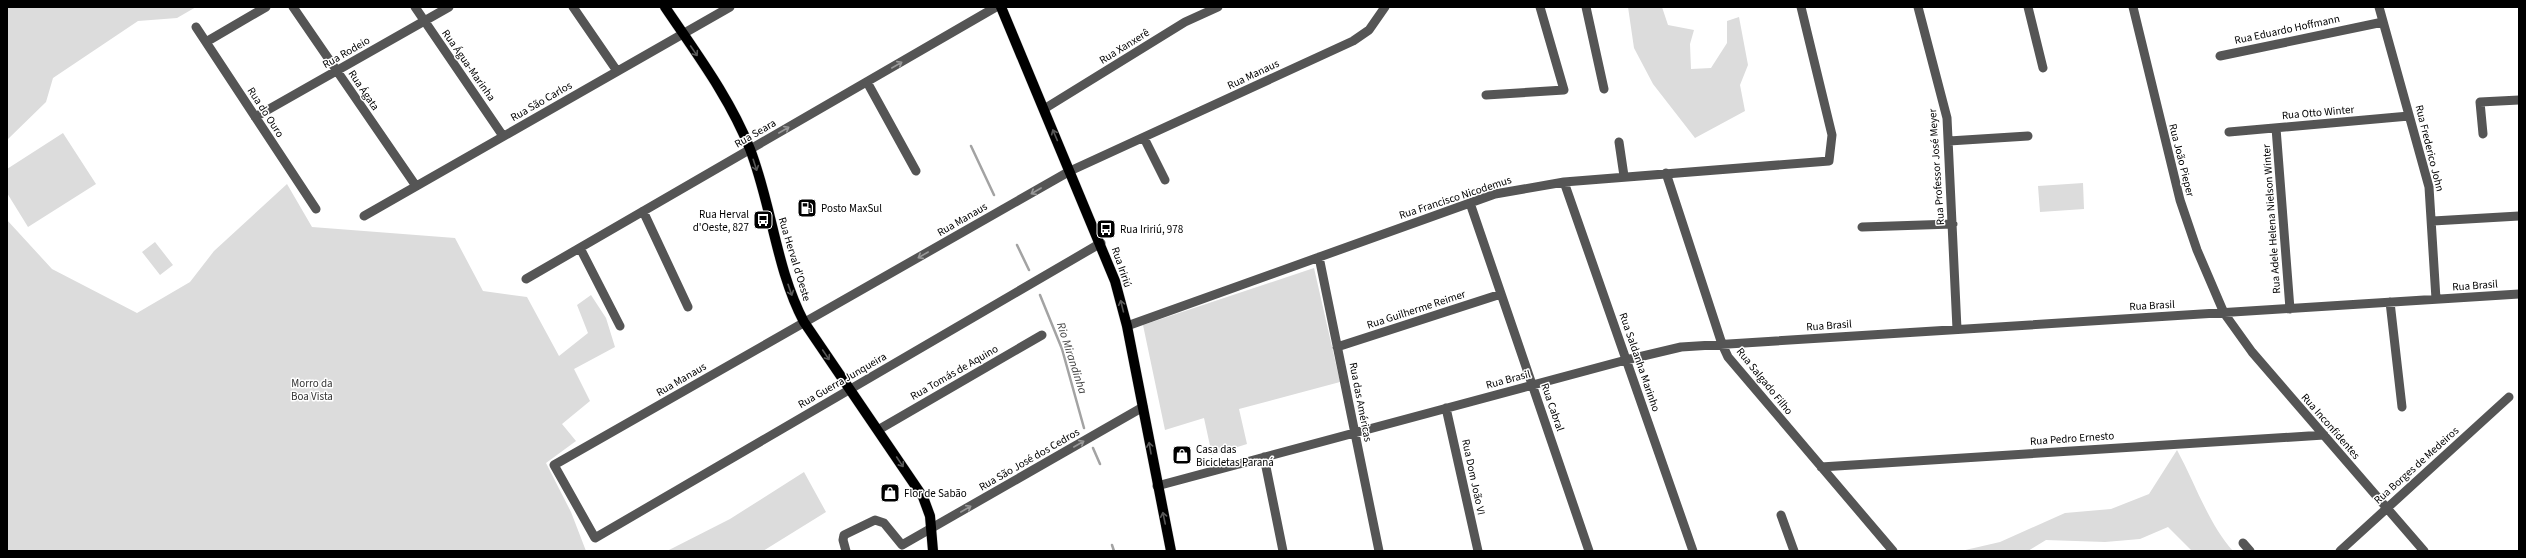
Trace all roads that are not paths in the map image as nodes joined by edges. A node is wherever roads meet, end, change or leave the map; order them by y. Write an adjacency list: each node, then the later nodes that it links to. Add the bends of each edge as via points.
1 (266, 7): 23 (street)
2 (293, 7): 26 (street, Rua Ágata)
3 (414, 7): 19 (street, Rua Água-Marinha)
4 (449, 7): 19 (street, Rua Rodeio)
5 (573, 7): 27 (street)
6 (665, 7): 22 (main road, Rua Herval d'Oeste)
7 (730, 7): 22 (street, Rua São Carlos)
8 (996, 7): 28 (street, Rua Seara, one-way to 8)
9 (1001, 7): 32 (main road, Rua Iririú)
10 (1218, 7): 32 (street, Rua Xanxerê, via 1189,19)
11 (1385, 7): 40 (street, Rua Manaus, via 1369,30 1353,41)
12 (1540, 7): 30 (street, via 1564,90)
13 (1586, 7): 29 (street)
14 (1800, 7): 46 (street, Rua Francisco Nicodemus, via 1832,135 1829,161)
15 (1918, 7): 41 (street, Rua Professor José Meyer, via 1944,103)
16 (2028, 7): 25 (street)
17 (2132, 7): 69 (street, Rua João Pieper, via 2182,207)
18 (2379, 7): 20 (street, Rua Frederico John)
19 (424, 21): 26 (street, Rua Rodeio); 38 (street, Rua Água-Marinha)
20 (2383, 22): 24 (street, Rua Eduardo Hoffmann); 33 (street, Rua Frederico John)
21 (196, 27): 23 (street, Rua do Ouro)
22 (683, 34): 27 (street, Rua São Carlos); 43 (main road, Rua Herval d'Oeste, one-way to 43, via 729,104)
23 (206, 42): 34 (street, Rua do Ouro)
24 (2220, 56)
25 (2043, 68)
26 (337, 71): 34 (street, Rua Rodeio); 50 (street, Rua Ágata)
27 (617, 71): 38 (street, Rua São Carlos)
28 (867, 82): 43 (street, Rua Seara, one-way to 28); 44 (street)
29 (1604, 89)
30 (1486, 95)
31 (2519, 100): 37 (street, via 2480,102)
32 (1044, 109): 45 (main road, Rua Iririú, one-way to 32)
33 (2410, 116): 35 (street, Rua Otto Winter); 56 (street, Rua Frederico John, via 2429,187)
34 (256, 117): 52 (street, Rua do Ouro)
35 (2276, 128): 36 (street, Rua Otto Winter); 68 (street, Rua Adele Helena Nielson Winter)
36 (2229, 132)
37 (2483, 134)
38 (503, 136): 50 (street, Rua São Carlos)
39 (2028, 136): 41 (street)
40 (1144, 138): 45 (street, Rua Manaus); 48 (street)
41 (1948, 141): 57 (street, Rua Professor José Meyer)
42 (1619, 142): 47 (street)
43 (750, 149): 53 (street, Rua Seara); 70 (main road, Rua Herval d'Oeste, one-way to 70, via 786,280)
44 (916, 171)
45 (1070, 171): 59 (main road, Rua Iririú); 70 (street, Rua Manaus, one-way to 70)
46 (1666, 173): 47 (street, Rua Francisco Nicodemus); 75 (street, Rua Salgado Filho)
47 (1624, 176): 49 (street, Rua Francisco Nicodemus)
48 (1165, 180)
49 (1564, 182): 51 (street, Rua Francisco Nicodemus, via 1520,189); 77 (street, Rua Saldanha Marinho)
50 (416, 186): 54 (street, Rua São Carlos)
51 (1470, 203): 61 (street, Rua Francisco Nicodemus); 63 (street, Rua Cabral)
52 (316, 209)
53 (643, 211): 60 (street, Rua Seara); 67 (street)
54 (364, 216)
55 (2519, 216): 56 (street)
56 (2433, 221): 65 (street, Rua Frederico John)
57 (1953, 224): 58 (street); 73 (street, Rua Professor José Meyer)
58 (1862, 227)
59 (1101, 243): 72 (main road, Rua Iririú, one-way to 59, via 1115,281); 79 (street, Rua Guerra Junqueira)
60 (580, 248): 62 (street, Rua Seara); 71 (street)
61 (1319, 257): 72 (street, Rua Francisco Nicodemus); 76 (street, Rua das Américas)
62 (526, 279)
63 (1501, 294): 76 (street, Rua Guilherme Reimer); 78 (street, Rua Cabral)
64 (2519, 294): 65 (street, Rua Brasil)
65 (2436, 299): 66 (street, Rua Brasil)
66 (2390, 302): 68 (street, Rua Brasil); 81 (street)
67 (688, 307)
68 (2290, 309): 69 (street, Rua Brasil)
69 (2224, 313): 73 (street, Rua Brasil); 86 (street, Rua Inconfidentes, via 2252,352)
70 (804, 322): 79 (main road, Rua Herval d'Oeste, one-way to 79); 93 (street, Rua Manaus, via 554,465)
71 (620, 326)
72 (1127, 326): 82 (main road, Rua Iririú)
73 (1957, 329): 75 (street, Rua Brasil)
74 (1042, 335): 84 (street, Rua Tomás de Aquino)
75 (1722, 344): 77 (street, Rua Brasil, via 1681,347); 88 (street, Rua Salgado Filho, via 1734,365)
76 (1337, 347): 85 (street, Rua das Américas)
77 (1626, 360): 78 (street, Rua Brasil); 103 (street, Rua Saldanha Marinho)
78 (1532, 385): 83 (street, Rua Brasil); 102 (street, Rua Cabral)
79 (850, 389): 84 (main road, Rua Herval d'Oeste); 93 (street, Rua Guerra Junqueira)
80 (2509, 397): 90 (street, Rua Borges de Medeiros)
81 (2402, 407)
82 (1143, 408): 89 (main road, Rua Iririú, one-way to 82); 92 (street, Rua São José dos Cedros, one-way to 82)
83 (1446, 408): 85 (street, Rua Brasil); 101 (street, Rua Dom João VI)
84 (878, 430): 92 (main road, Rua Herval d'Oeste, one-way to 92, via 922,497)
85 (1355, 433): 87 (street, Rua Brasil); 100 (street, Rua das Américas)
86 (2324, 436): 88 (street, Rua Pedro Ernesto); 90 (street, Rua Inconfidentes)
87 (1264, 457): 89 (street, Rua Brasil); 99 (street)
88 (1821, 467): 105 (street, Rua Salgado Filho)
89 (1157, 486): 98 (main road, Rua Iririú, one-way to 89)
90 (2387, 508): 107 (street, Rua Borges de Medeiros); 108 (street, Rua Inconfidentes)
91 (1781, 515): 104 (street)
92 (932, 528): 95 (street, Rua São José dos Cedros); 97 (main road, Rua Herval d'Oeste)
93 (595, 538)
94 (2243, 543): 106 (street)
95 (904, 548): 96 (street, Rua São José dos Cedros, via 884,523 875,520 844,535)
96 (846, 551)
97 (933, 551)
98 (1171, 551)
99 (1283, 551)
100 (1379, 551)
101 (1478, 551)
102 (1589, 551)
103 (1693, 551)
104 (1794, 551)
105 (1894, 551)
106 (2250, 551)
107 (2340, 551)
108 (2424, 551)

